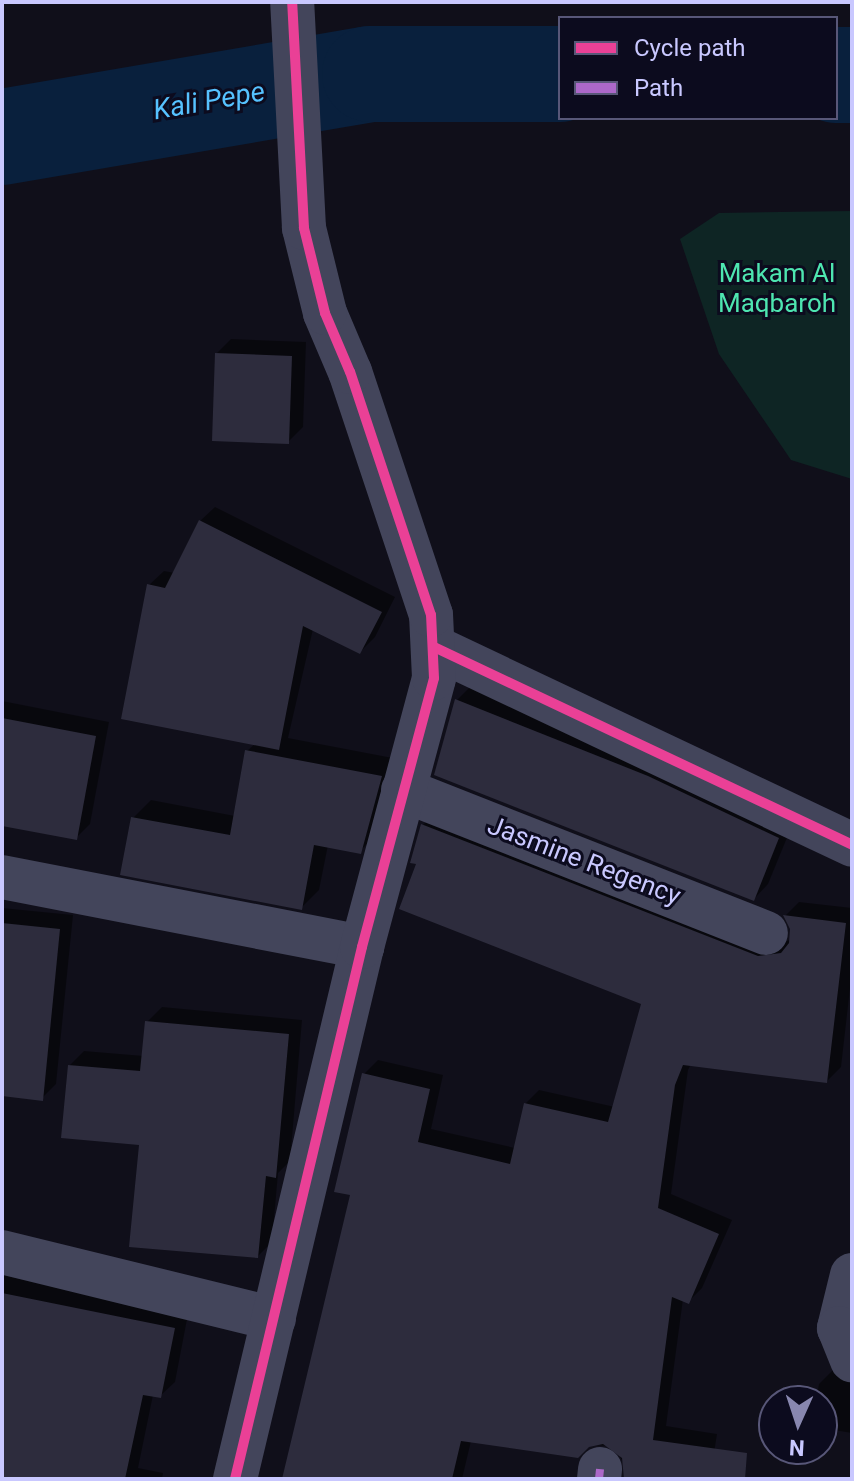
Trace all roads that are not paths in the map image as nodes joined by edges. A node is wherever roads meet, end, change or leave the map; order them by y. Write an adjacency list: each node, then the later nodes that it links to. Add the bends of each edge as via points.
1 (291, 16): 2 (street, via 304,228 325,313 350,372 431,615)
2 (434, 647): 3 (street, via 427,716); 4 (street)
3 (403, 790): 6 (street, Jasmine Regency); 7 (street)
4 (852, 845)
5 (2, 877): 7 (street)
6 (766, 933)
7 (362, 947): 10 (street)
8 (2, 1252): 10 (street)
9 (852, 1275): 11 (street, via 839,1328)
10 (274, 1319): 12 (street)
11 (852, 1361)
12 (235, 1479)

